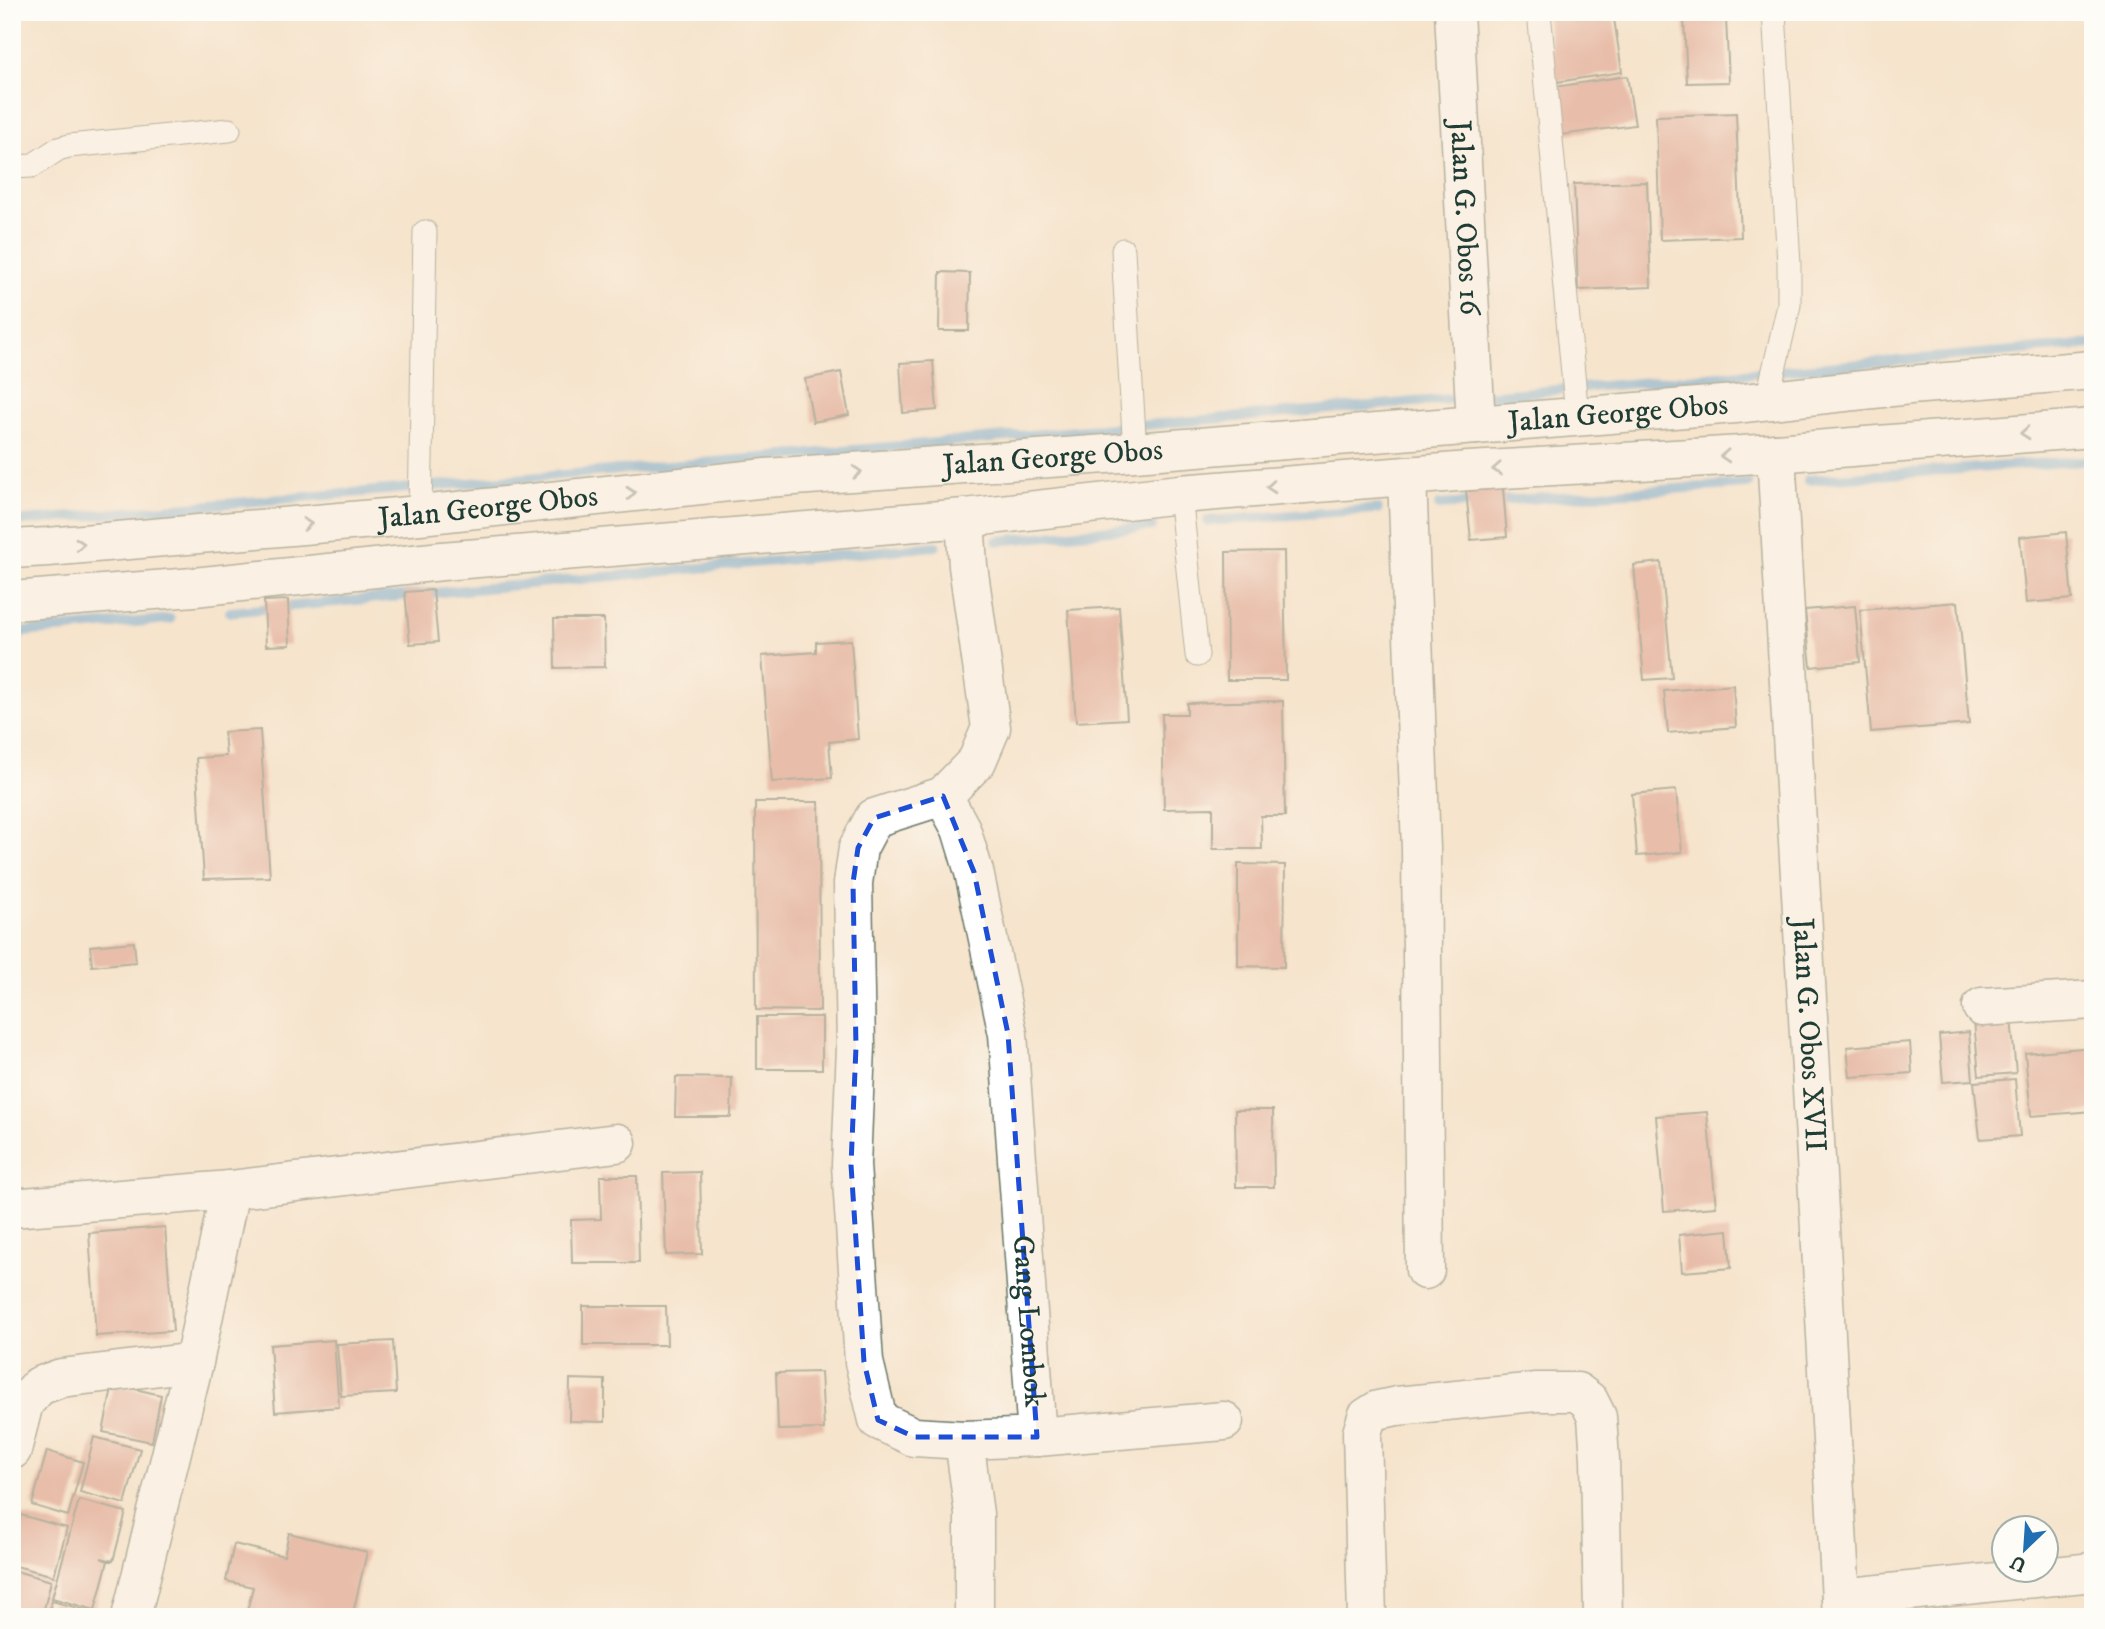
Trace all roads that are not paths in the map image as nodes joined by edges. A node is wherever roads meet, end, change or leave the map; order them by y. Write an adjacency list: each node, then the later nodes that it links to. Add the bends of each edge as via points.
1 (1454, 12): 11 (street, Jalan G. Obos 16)
2 (1539, 12): 10 (lane)
3 (1774, 12): 9 (lane, via 1788,305)
4 (229, 130): 5 (lane, via 69,146 32,166)
5 (12, 167)
6 (425, 232): 17 (lane)
7 (1123, 250): 13 (lane)
8 (2093, 370): 9 (street, Jalan George Obos)
9 (1767, 400): 10 (street, Jalan George Obos)
10 (1577, 416): 11 (street, Jalan George Obos)
11 (1476, 425): 13 (street, Jalan George Obos)
12 (2093, 428): 14 (street, Jalan George Obos, one-way to 14)
13 (1135, 452): 17 (street, Jalan George Obos, one-way to 13, via 766,478)
14 (1776, 453): 15 (street, Jalan George Obos, one-way to 15); 35 (street, Jalan G. Obos XVII)
15 (1407, 476): 16 (street, Jalan George Obos, one-way to 16); 28 (street, via 1421,849)
16 (1180, 494): 18 (street, Jalan George Obos); 21 (lane)
17 (420, 515): 19 (street, Jalan George Obos, one-way to 17)
18 (965, 518): 20 (street, Jalan George Obos); 22 (street, via 991,728 977,761)
19 (12, 548)
20 (12, 601)
21 (1196, 655)
22 (943, 796): 31 (street, Gang Lombok, via 961,830 974,872 1008,1034); 32 (street, Gang Lombok, via 874,818 858,848 853,883 856,1047 851,1165 864,1362 878,1420 914,1437)
23 (2093, 1000): 24 (street)
24 (1982, 1007)
25 (617, 1143): 26 (street)
26 (230, 1190): 27 (street); 29 (street)
27 (12, 1208)
28 (1425, 1269)
29 (194, 1362): 33 (street, via 61,1378 39,1386 24,1403); 36 (street)
30 (1224, 1421): 31 (street)
31 (1037, 1437): 32 (street, Gang Lombok)
32 (964, 1440): 37 (street, via 974,1514)
33 (12, 1450)
34 (2093, 1572): 35 (street)
35 (1841, 1607)
36 (131, 1617)
37 (974, 1617)
38 (1367, 1617): 39 (street, via 1363,1433 1367,1417 1397,1406 1577,1392 1589,1401 1597,1417)
39 (1603, 1617)

